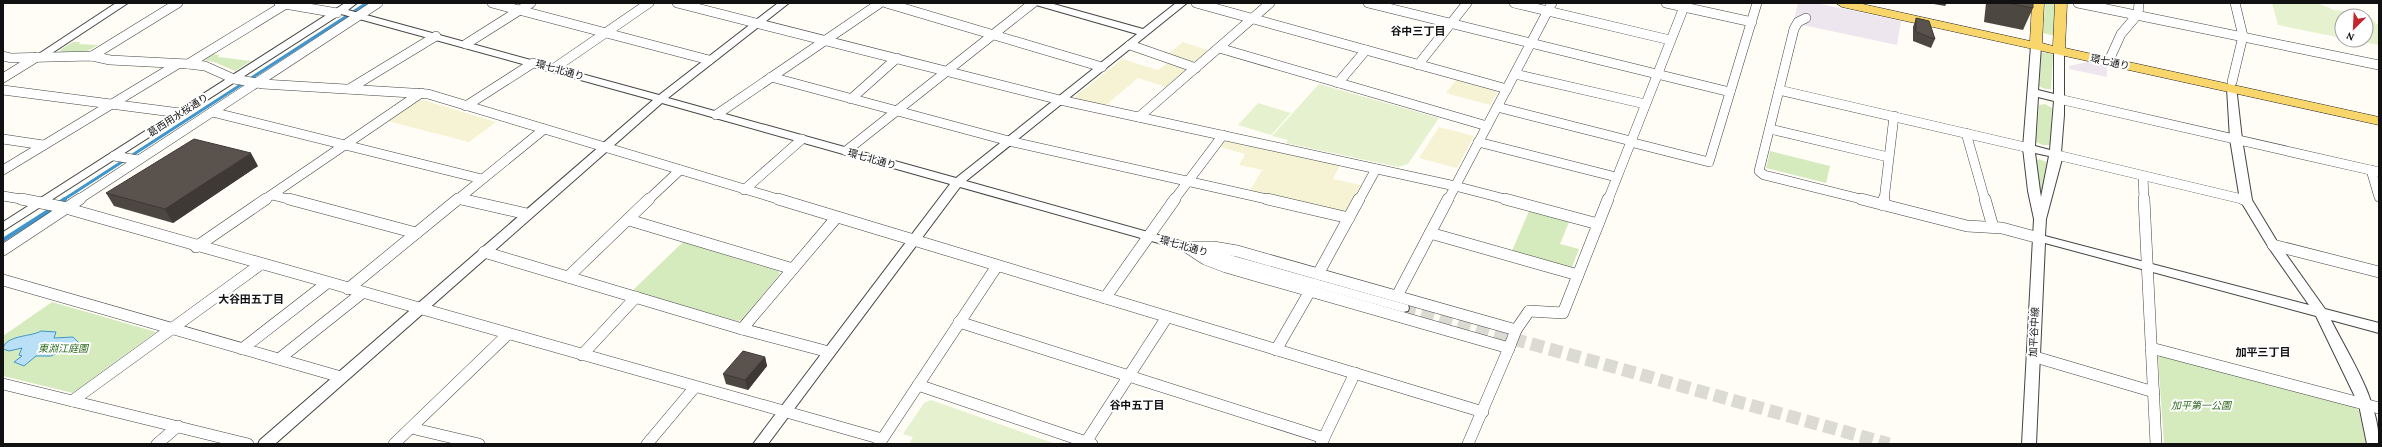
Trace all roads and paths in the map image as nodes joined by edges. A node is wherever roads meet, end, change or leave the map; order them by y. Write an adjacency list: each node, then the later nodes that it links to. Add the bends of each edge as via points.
1 (123, 3): 59 (street)
2 (178, 3): 57 (street)
3 (275, 3): 30 (street)
4 (352, 3): 34 (street, 葛西用水桜通り)
5 (378, 3): 35 (street)
6 (492, 3): 33 (street)
7 (531, 3): 33 (street)
8 (649, 3): 42 (street)
9 (677, 3): 40 (street)
10 (784, 3): 40 (street)
11 (880, 3): 47 (street)
12 (886, 3): 44 (street)
13 (1033, 3): 44 (street)
14 (1039, 3): 43 (street)
15 (1182, 3): 43 (street)
16 (1196, 3): 38 (street)
17 (1270, 3): 38 (street)
18 (1368, 3): 41 (street)
19 (1466, 3): 41 (street)
20 (1514, 3): 31 (street)
21 (1666, 3): 32 (street)
22 (1757, 3): 39 (street)
23 (1842, 3): 50 (main road, 環七通り)
24 (1868, 3): 50 (main road, 環七通り)
25 (2038, 3): 50 (main road)
26 (2061, 3): 54 (main road)
27 (2078, 3): 36 (street)
28 (2139, 3): 36 (street)
29 (2236, 3): 46 (street)
30 (286, 4): 34 (street); 63 (street)
31 (1550, 7): 48 (street); 49 (street)
32 (1684, 7): 39 (street); 48 (street)
33 (519, 10): 42 (street); 51 (street)
34 (341, 12): 35 (street, 環七北通り); 74 (street, 葛西用水桜通り)
35 (358, 14): 45 (street, 環七北通り); 74 (street)
36 (2137, 15): 46 (street); 58 (street, via 2122,34)
37 (1806, 18): 80 (street, via 1798,22 1794,29)
38 (1252, 19): 53 (street); 55 (street)
39 (1752, 22): 81 (street)
40 (757, 23): 47 (street); 61 (street)
41 (1451, 23): 49 (street); 64 (street)
42 (605, 33): 61 (street); 67 (street)
43 (1145, 33): 52 (street)
44 (993, 35): 66 (street); 69 (street)
45 (436, 36): 51 (street, 環七北通り); 77 (street)
46 (2244, 36): 65 (street); 76 (street)
47 (825, 40): 60 (street); 72 (street)
48 (1670, 40): 71 (street)
49 (1531, 43): 70 (street); 71 (street)
50 (2036, 43): 54 (main road, 環七通り); 82 (street, 加平谷中線)
51 (466, 44): 62 (street, 環七北通り)
52 (1130, 45): 66 (street); 68 (street)
53 (1219, 48): 68 (street); 75 (street)
54 (2060, 48): 58 (main road, 環七通り); 76 (main road, 環七通り); 86 (street, 加平谷中線)
55 (1366, 50): 64 (street); 75 (street)
56 (3, 56): 59 (street)
57 (92, 56): 59 (street); 63 (street, via 110,60)
58 (2111, 56): 76 (main road, 環七通り)
59 (39, 57): 73 (street)
60 (897, 58): 69 (street); 85 (street)
61 (709, 60): 84 (street)
62 (533, 63): 67 (street, 環七北通り); 90 (street)
63 (183, 64): 74 (street, via 209,67); 88 (street)
64 (1418, 65): 78 (street)
65 (2379, 65)
66 (1102, 67): 87 (street)
67 (553, 68): 84 (street, 環七北通り)
68 (1196, 68): 98 (street)
69 (947, 71): 87 (street); 92 (street)
70 (1515, 74): 78 (street); 89 (street)
71 (1658, 74): 81 (street); 89 (street)
72 (771, 77): 85 (street); 96 (street)
73 (3, 78)
74 (246, 81): 77 (street); 93 (street); 94 (street, 葛西用水桜通り)
75 (1338, 83): 100 (street)
76 (2232, 85): 95 (main road, 環七通り); 99 (main road, 環七通り); 107 (street)
77 (348, 89): 83 (street)
78 (1506, 89): 91 (street)
79 (3, 90): 88 (street)
80 (1779, 90): 97 (street); 101 (street)
81 (1730, 92): 110 (street, via 1709,162)
82 (2032, 92): 86 (street); 114 (street, 加平谷中線)
83 (422, 93): 90 (street); 112 (street)
84 (660, 99): 96 (street, 環七北通り); 113 (street)
85 (851, 99): 92 (street)
86 (2059, 99): 107 (street); 116 (street, 加平谷中線)
87 (1060, 100): 98 (street); 108 (street)
88 (112, 104): 94 (street); 111 (street)
89 (1645, 104): 110 (street)
90 (466, 106): 102 (street)
91 (1497, 107): 100 (street); 110 (street)
92 (897, 111): 108 (street); 115 (street)
93 (212, 112): 112 (street); 119 (street)
94 (180, 113): 117 (street, 葛西用水桜通り)
95 (2379, 114)
96 (716, 115): 106 (street, 環七北通り)
97 (1894, 116): 103 (street); 118 (street)
98 (1139, 117): 104 (street)
99 (2379, 121)
100 (1487, 126): 109 (street)
101 (1770, 129): 118 (street); 137 (street, via 1759,171 1764,175)
102 (543, 130): 113 (street); 126 (street)
103 (1966, 133): 114 (street); 146 (street)
104 (1223, 135): 120 (street); 127 (street)
105 (3, 139): 111 (street)
106 (802, 139): 115 (street, 環七北通り); 130 (street)
107 (2236, 139): 123 (street); 135 (street)
108 (1008, 141): 127 (street); 128 (street)
109 (1478, 142): 125 (street); 129 (street)
110 (1630, 142): 125 (street)
111 (43, 145): 121 (street)
112 (345, 145): 126 (street); 132 (street)
113 (604, 148): 122 (street); 139 (street)
114 (2029, 148): 116 (street); 142 (street, 加平谷中線)
115 (846, 152): 128 (street, 環七北通り)
116 (2057, 155): 124 (street); 142 (street, 加平谷中線)
117 (117, 156): 119 (street); 136 (street, 葛西用水桜通り)
118 (1888, 157): 137 (street)
119 (136, 160): 138 (street)
120 (1376, 169): 129 (street); 141 (street)
121 (3, 170)
122 (680, 170): 130 (street); 143 (street)
123 (2375, 171): 133 (street)
124 (2143, 176): 135 (street); 159 (street)
125 (1616, 177): 144 (street)
126 (482, 180): 134 (street)
127 (1189, 182): 141 (street); 149 (street)
128 (957, 183): 149 (street, 環七北通り); 151 (street)
129 (1455, 186): 144 (street); 147 (street)
130 (744, 190): 140 (street)
131 (3, 196): 136 (street)
132 (272, 196): 148 (street); 154 (street)
133 (2379, 197)
134 (459, 199): 139 (street); 148 (street)
135 (2246, 200): 152 (street)
136 (45, 203): 138 (street); 145 (street, 葛西用水桜通り)
137 (1883, 205): 146 (street, via 1967,226)
138 (64, 208): 154 (street); 155 (street)
139 (527, 214): 156 (street)
140 (836, 218): 151 (street); 160 (street)
141 (1349, 218): 162 (street)
142 (2040, 219): 150 (street, 加平谷中線)
143 (629, 220): 160 (street); 164 (street)
144 (1598, 224): 163 (street)
145 (3, 227)
146 (1993, 227): 150 (street)
147 (1430, 233): 163 (street); 170 (street)
148 (416, 234): 167 (street)
149 (1148, 235): 153 (street, 環七北通り); 172 (street)
150 (2039, 238): 159 (street); 189 (street, 加平谷中線)
151 (913, 240): 158 (street); 187 (street)
152 (2273, 245): 161 (street); 175 (street)
153 (1187, 246): 162 (street, via 1236,251); 168 (street, via 1204,259); 173 (street, 環七北通り)
154 (196, 247): 157 (street)
155 (3, 250)
156 (484, 252): 164 (street); 174 (street)
157 (261, 264): 166 (street); 179 (street)
158 (997, 266): 172 (street); 177 (street)
159 (2147, 267): 175 (street); 184 (street)
160 (793, 269): 180 (street)
161 (2379, 272)
162 (1318, 274): 170 (street)
163 (1578, 275): 181 (street, via 1562,312 1529,311)
164 (568, 277): 171 (street)
165 (3, 280): 179 (street)
166 (327, 283): 167 (street); 185 (street)
167 (348, 289): 169 (street)
168 (1310, 291): 183 (street); 186 (street)
169 (362, 293): 174 (street); 190 (street)
170 (1397, 296): 181 (street)
171 (636, 297): 180 (street); 188 (street)
172 (1105, 298): 176 (street)
173 (1403, 308)
174 (420, 309): 182 (street); 193 (street)
175 (2321, 313): 178 (street); 199 (street)
176 (1167, 317): 186 (street); 192 (street)
177 (960, 322): 192 (street); 194 (street)
178 (2379, 328)
179 (172, 329): 185 (street); 198 (street)
180 (742, 329): 187 (street)
181 (1516, 330): 183 (street)
182 (508, 334): 188 (street); 204 (street)
183 (1509, 348): 202 (street)
184 (2151, 348): 197 (street); 199 (street)
185 (242, 349): 190 (street)
186 (1276, 350): 191 (street)
187 (829, 352): 201 (street)
188 (582, 355): 196 (street)
189 (2032, 356): 197 (street); 216 (street, 加平谷中線)
190 (279, 359): 193 (street)
191 (1355, 373): 202 (street); 205 (street)
192 (1129, 376): 205 (street); 207 (street)
193 (341, 377): 210 (street)
194 (918, 384): 206 (street); 207 (street)
195 (4, 385): 198 (street)
196 (695, 387): 201 (street); 213 (street)
197 (2154, 392): 217 (street)
198 (72, 401): 203 (street)
199 (2366, 405): 200 (street); 218 (street)
200 (2379, 408)
201 (784, 412): 206 (street); 214 (street)
202 (1483, 412): 215 (street)
203 (178, 426): 208 (street); 209 (street)
204 (411, 428): 211 (street); 212 (street)
205 (1323, 441)
206 (881, 442)
207 (1089, 443)
208 (157, 444)
209 (248, 444)
210 (265, 444)
211 (394, 444)
212 (479, 444)
213 (647, 444)
214 (760, 444)
215 (1468, 444)
216 (2029, 444)
217 (2156, 444)
218 (2374, 444)

